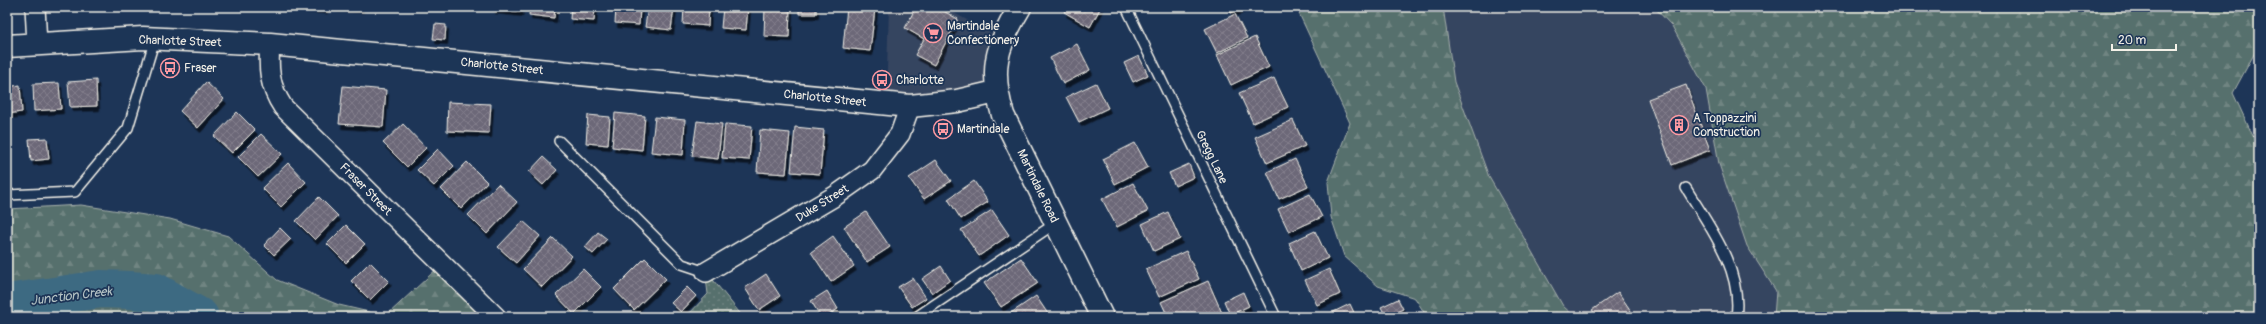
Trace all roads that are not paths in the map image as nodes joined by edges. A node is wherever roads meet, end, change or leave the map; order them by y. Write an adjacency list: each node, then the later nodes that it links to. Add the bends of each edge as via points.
1 (35, 7): 5 (street)
2 (1020, 7): 8 (street, Martindale Road, via 1000,46 995,68)
3 (1126, 7): 18 (lane, Gregg Lane)
4 (155, 39): 5 (street, Charlotte Street); 6 (street, Charlotte Street); 12 (lane, via 128,128 75,192)
5 (37, 44): 7 (street, Charlotte Street)
6 (270, 44): 9 (street, Charlotte Street); 15 (street, Fraser Street, via 270,81 283,107)
7 (7, 46)
8 (996, 92): 9 (street, Charlotte Street, via 957,102); 13 (street, Martindale Road, via 1003,115)
9 (910, 106): 14 (street, Duke Street, via 900,134 872,170 835,196)
10 (559, 141): 14 (lane, via 682,264)
11 (1686, 188): 19 (lane, via 1717,240 1730,268 1736,290)
12 (7, 195)
13 (1056, 223): 16 (lane); 17 (street, Martindale Road)
14 (706, 272)
15 (496, 317)
16 (916, 317)
17 (1102, 317)
18 (1276, 317)
19 (1736, 317)

